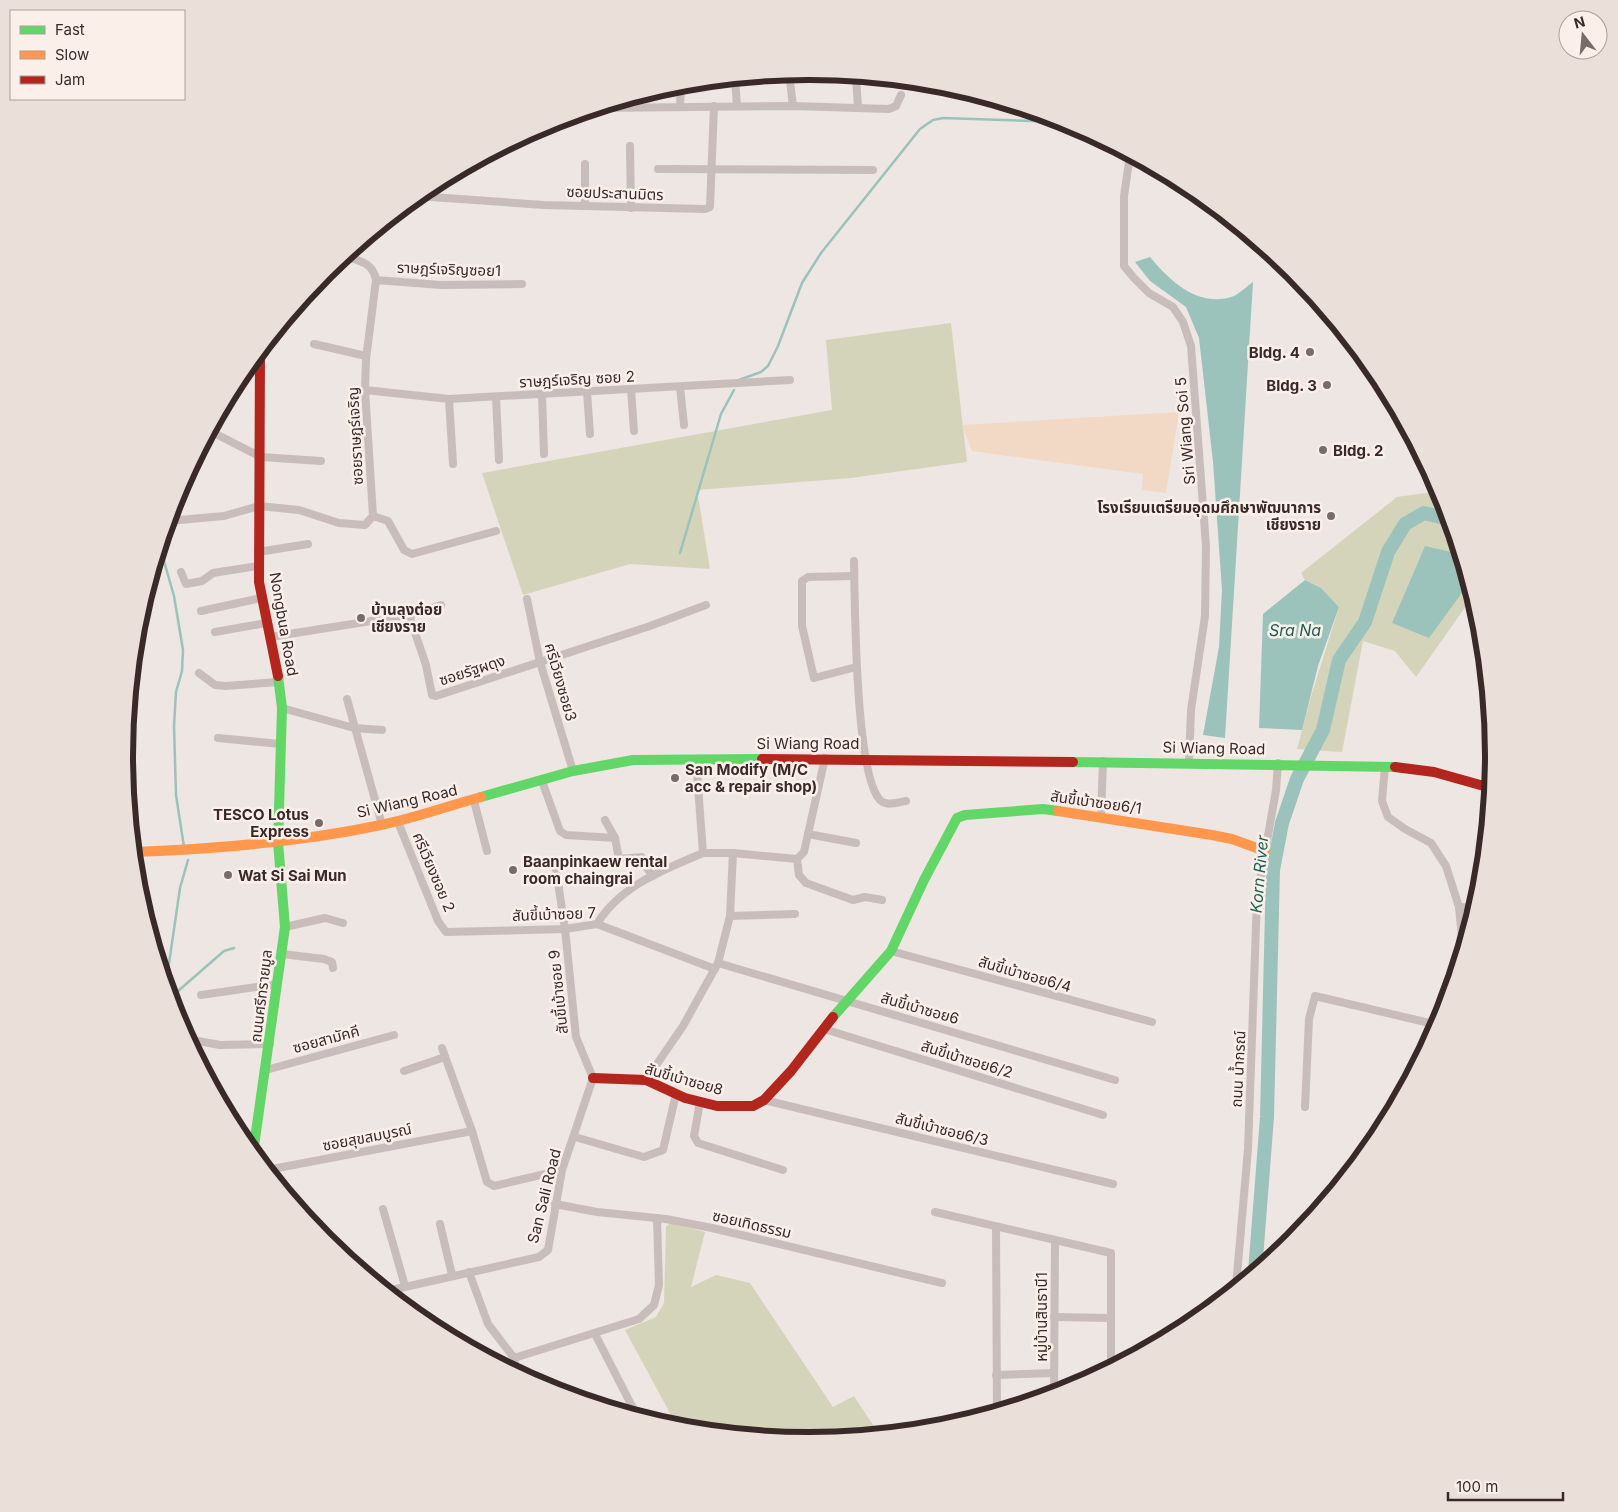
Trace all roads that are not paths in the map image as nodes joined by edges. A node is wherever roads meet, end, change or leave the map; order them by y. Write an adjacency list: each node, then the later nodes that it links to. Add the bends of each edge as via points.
1 (790, 80): 8 (street)
2 (856, 81): 11 (street)
3 (735, 84): 7 (street)
4 (681, 92): 9 (street)
5 (901, 95): 11 (street, via 896,106 889,109)
6 (714, 106): 7 (street); 9 (street); 16 (street, ซอยประสานมิตร)
7 (737, 106): 8 (street)
8 (793, 106): 11 (street)
9 (680, 107): 10 (street)
10 (619, 108)
11 (858, 108)
12 (630, 146): 20 (street)
13 (1129, 161): 77 (street, Sri Wiang Soi 5, via 1124,196 1124,266 1149,293 1173,307 1184,322 1192,346 1206,546 1205,616 1191,710)
14 (585, 164): 19 (street)
15 (658, 168): 16 (street)
16 (712, 169): 17 (street); 20 (street, ซอยประสานมิตร, via 710,207)
17 (872, 170)
18 (429, 197): 19 (street, ซอยประสานมิตร)
19 (585, 206): 20 (street, ซอยประสานมิตร)
20 (630, 208)
21 (352, 258): 22 (street, via 369,264)
22 (376, 280): 23 (street, ราษฎร์เจริญซอย1, via 441,285); 25 (street, ซอยราษฎร์เจริญ)
23 (522, 284)
24 (314, 344): 25 (street)
25 (366, 356): 29 (street, ซอยราษฎร์เจริญ)
26 (260, 362): 40 (street, Nongbua Road)
27 (790, 380): 28 (street, ราษฎร์เจริญ ซอย 2)
28 (680, 387): 30 (street, ราษฎร์เจริญ ซอย 2); 35 (street)
29 (365, 390): 34 (street, ราษฎร์เจริญ ซอย 2); 45 (street, ซอยราษฎร์เจริญ)
30 (631, 390): 31 (street, ราษฎร์เจริญ ซอย 2); 36 (street)
31 (587, 392): 32 (street, ราษฎร์เจริญ ซอย 2); 38 (street)
32 (542, 394): 33 (street, ราษฎร์เจริญ ซอย 2); 39 (street)
33 (496, 397): 34 (street, ราษฎร์เจริญ ซอย 2); 41 (street)
34 (449, 399): 43 (street)
35 (684, 425)
36 (634, 431)
37 (215, 434): 40 (street)
38 (590, 434)
39 (544, 454)
40 (260, 457): 42 (street); 44 (street, Nongbua Road)
41 (499, 460)
42 (321, 461)
43 (453, 464)
44 (259, 506): 45 (street, via 299,510 339,523 366,525); 46 (street, via 224,516); 49 (street, Nongbua Road)
45 (373, 516): 47 (street, via 388,521 404,550 412,554)
46 (176, 520)
47 (496, 531)
48 (308, 544): 49 (street)
49 (258, 552): 51 (street, Nongbua Road)
50 (854, 561): 53 (street)
51 (258, 566): 52 (street, via 213,573 202,581 186,584); 54 (street, Nongbua Road)
52 (182, 572)
53 (854, 576): 64 (street); 64 (street, via 808,577 802,581 802,626 814,678)
54 (261, 598): 58 (street); 60 (street, Nongbua Road)
55 (527, 600): 63 (street, ศรีเวียงซอย3)
56 (706, 605): 63 (street, ซอยรัฐผดุง)
57 (441, 606): 59 (street)
58 (201, 611)
59 (409, 615): 62 (street); 63 (street, ซอยรัฐผดุง, via 426,665 432,695)
60 (266, 623): 61 (street); 62 (street, Nongbua Road)
61 (214, 632)
62 (270, 637): 66 (street, Nongbua Road)
63 (540, 662): 80 (street, ศรีเวียงซอย3)
64 (856, 666): 74 (street)
65 (199, 673): 66 (street, via 215,684 225,686)
66 (280, 682): 68 (street, Nongbua Road)
67 (347, 699): 69 (street)
68 (282, 708): 69 (street); 72 (street, Nongbua Road)
69 (354, 728): 70 (street); 88 (street)
70 (382, 730)
71 (218, 738): 72 (street)
72 (281, 744): 91 (street, Nongbua Road)
73 (825, 758): 74 (street, Si Wiang Road); 75 (street, Si Wiang Road); 89 (street)
74 (866, 758): 76 (street, Si Wiang Road); 84 (street, via 880,801 888,804)
75 (696, 759): 80 (street, Si Wiang Road, via 633,760); 95 (street)
76 (1103, 761): 77 (street, Si Wiang Road); 85 (street)
77 (1189, 762): 78 (street, Si Wiang Road)
78 (1278, 764): 79 (street, Si Wiang Road); 96 (street, ถนน น้ำกรณ์)
79 (1385, 766): 82 (street, Si Wiang Road, via 1434,772); 102 (street, via 1382,801 1388,817 1431,843 1446,866)
80 (573, 771): 81 (street, Si Wiang Road)
81 (542, 780): 83 (street, Si Wiang Road); 90 (street, via 560,831)
82 (1484, 786)
83 (474, 801): 87 (street, Si Wiang Road); 93 (street)
84 (906, 801)
85 (1101, 817): 96 (street, สันขี้เบ้าซอย6/1, via 1232,839); 112 (street, สันขี้เบ้าซอย6/1, via 1043,809 957,818)
86 (605, 820): 90 (street)
87 (398, 822): 88 (street, Si Wiang Road); 110 (street, ศรีเวียงซอย 2, via 438,921)
88 (382, 825): 91 (street, Si Wiang Road)
89 (808, 834): 92 (street); 98 (street, via 804,852)
90 (615, 838): 100 (street, via 618,859 642,856)
91 (278, 842): 94 (street, Si Wiang Road); 108 (street, ถนนศรีทรายมูล)
92 (856, 843)
93 (487, 851)
94 (140, 852)
95 (702, 852): 97 (street); 100 (street)
96 (1265, 852): 153 (street, ถนน น้ำกรณ์, via 1257,898 1249,1140)
97 (733, 853): 98 (street); 105 (street)
98 (797, 859): 101 (street, via 799,876 806,883 853,900 865,897)
99 (556, 869): 109 (street, สันขี้เบ้าซอย 9)
100 (653, 876): 107 (street, via 630,888 606,909)
101 (882, 900)
102 (1459, 907): 103 (street); 111 (street)
103 (1467, 908)
104 (795, 914): 105 (street)
105 (730, 916): 114 (street)
106 (343, 923): 108 (street, via 326,918)
107 (597, 924): 109 (street, สันขี้เบ้าซอย 7); 114 (street, สันขี้เบ้าซอย 7)
108 (284, 927): 113 (street, ถนนศรีทรายมูล)
109 (565, 929): 110 (street, สันขี้เบ้าซอย 7); 129 (street, สันขี้เบ้าซอย 9, via 576,1037)
110 (446, 932)
111 (1461, 933)
112 (891, 951): 118 (street, สันขี้เบ้าซอย6/1); 119 (street, สันขี้เบ้าซอย6/4)
113 (282, 954): 115 (street, via 324,959 332,962); 116 (street, ถนนศรีทรายมูล)
114 (717, 966): 118 (street, สันขี้เบ้าซอย6); 130 (street, via 683,1026)
115 (334, 968)
116 (277, 984): 117 (street); 124 (street, ถนนศรีทรายมูล)
117 (201, 995)
118 (845, 1001): 121 (street, สันขี้เบ้าซอย6/1); 131 (street, สันขี้เบ้าซอย6)
119 (1152, 1022)
120 (1430, 1023): 135 (street, via 1315,996 1309,1019)
121 (824, 1028): 133 (street, สันขี้เบ้าซอย6/1); 136 (street, สันขี้เบ้าซอย6/2)
122 (394, 1035): 127 (street, ซอยสามัคคี)
123 (196, 1041): 124 (street, via 220,1045)
124 (270, 1044): 127 (street, ถนนศรีทรายมูล)
125 (442, 1048): 126 (street)
126 (445, 1057): 128 (street); 137 (street)
127 (266, 1070): 139 (street, ถนนศรีทรายมูล)
128 (404, 1071)
129 (594, 1078): 130 (street, สันขี้เบ้าซอย8); 138 (street, San Sali Road)
130 (646, 1080): 132 (street, สันขี้เบ้าซอย8)
131 (1115, 1080)
132 (676, 1094): 134 (street, สันขี้เบ้าซอย8); 138 (street, via 663,1150 644,1157)
133 (764, 1100): 134 (street, สันขี้เบ้าซอย8, via 753,1106 740,1107); 143 (street, สันขี้เบ้าซอย6/3)
134 (700, 1102): 142 (street, via 694,1136 698,1143)
135 (1305, 1107)
136 (1103, 1116)
137 (472, 1131): 140 (street, ซอยสุขสมบูรณ์); 141 (street, via 487,1182 494,1186)
138 (575, 1138): 141 (street, San Sali Road)
139 (255, 1143)
140 (274, 1169)
141 (562, 1170): 144 (street, San Sali Road)
142 (783, 1170)
143 (1113, 1184)
144 (554, 1204): 147 (street, ซอยเทิดธรรม); 151 (street, San Sali Road, via 548,1250 539,1257)
145 (383, 1209): 155 (street)
146 (935, 1212): 149 (street)
147 (657, 1218): 154 (street, ซอยเทิดธรรม); 159 (street, via 659,1285 654,1305 639,1319)
148 (440, 1224): 152 (street)
149 (996, 1227): 150 (street); 164 (street)
150 (1055, 1241): 157 (street, หมู่บ้านสินธานี1); 158 (street, via 1111,1253)
151 (469, 1272): 152 (street, San Sali Road); 160 (street, via 488,1324)
152 (452, 1275): 155 (street, San Sali Road)
153 (1237, 1279)
154 (942, 1283)
155 (405, 1286): 156 (street, San Sali Road)
156 (394, 1290)
157 (1054, 1317): 158 (street); 163 (street, หมู่บ้านสินธานี1)
158 (1111, 1318): 161 (street)
159 (594, 1334): 160 (street); 167 (street)
160 (514, 1358): 162 (street)
161 (1111, 1360)
162 (515, 1364)
163 (1054, 1373): 164 (street); 165 (street, หมู่บ้านสินธานี1)
164 (996, 1375): 166 (street)
165 (1054, 1386)
166 (997, 1405)
167 (633, 1409)

